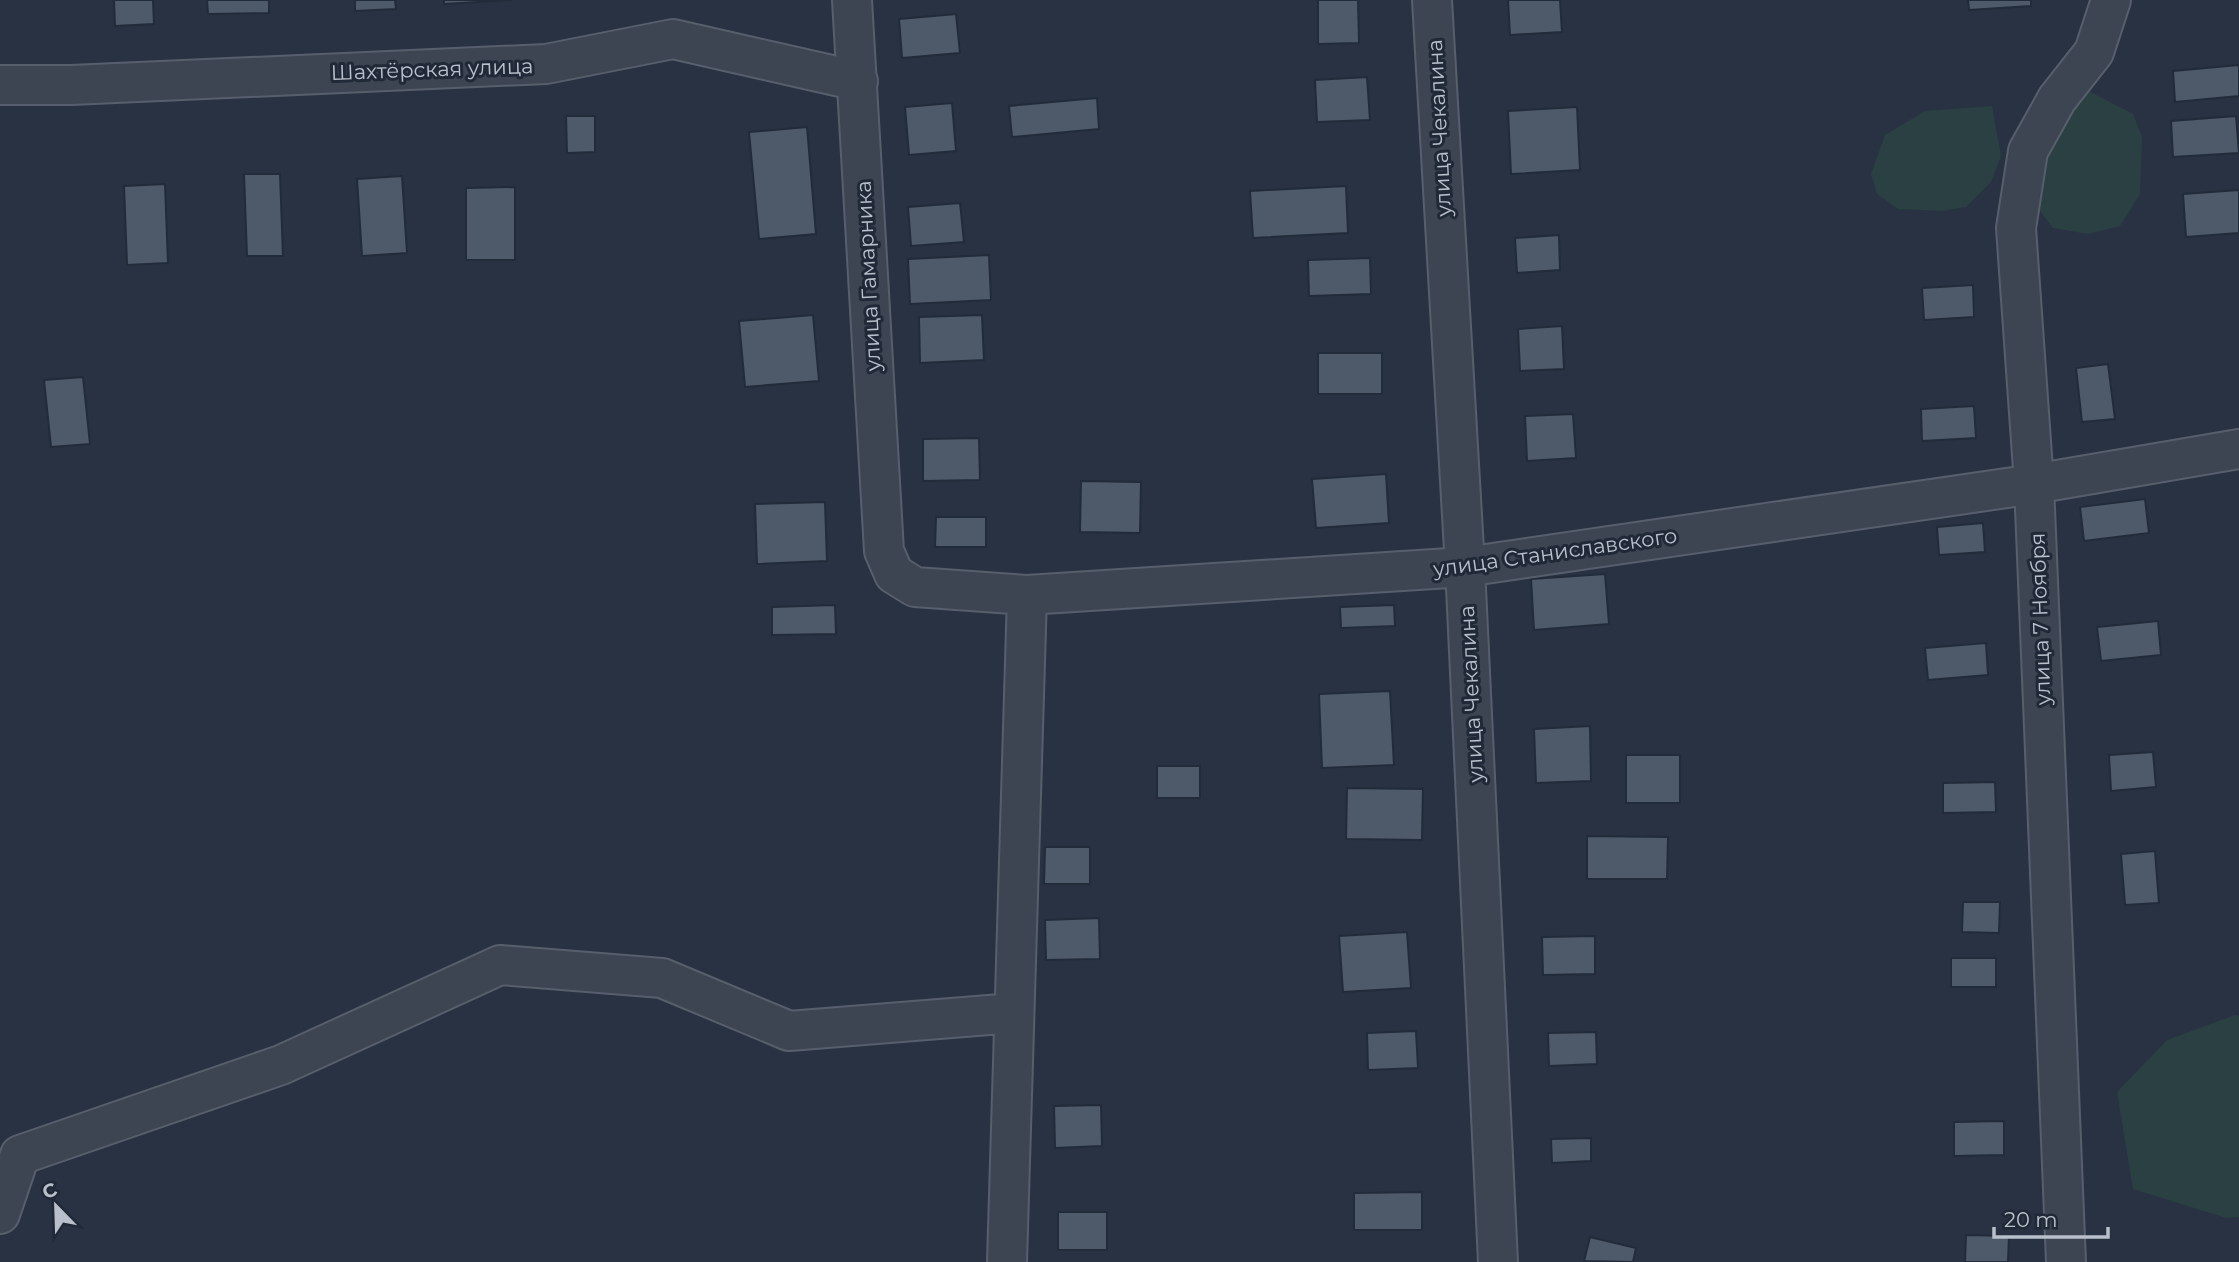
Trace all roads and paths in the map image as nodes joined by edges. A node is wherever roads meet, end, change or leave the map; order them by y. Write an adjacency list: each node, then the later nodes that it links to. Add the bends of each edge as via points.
1 (852, 0): 4 (street, улица Гамарника)
2 (1432, 0): 9 (street, улица Чекалина)
3 (2111, 0): 7 (street, улица 7 Ноября, via 2094,52 2056,99 2028,151 2016,228)
4 (858, 81): 5 (street, Шахтёрская улица, via 673,39 546,64); 8 (street, улица Гамарника)
5 (0, 85)
6 (2239, 449): 7 (street, улица Станиславского)
7 (2034, 484): 9 (street, улица Станиславского); 15 (street, улица 7 Ноября)
8 (884, 551): 10 (street, улица Станиславского, via 894,574 915,587)
9 (1465, 567): 10 (street, улица Станиславского); 14 (street, улица Чекалина)
10 (1027, 594): 11 (street)
11 (1014, 1013): 12 (street, via 789,1031 662,978 500,965 281,1065 20,1155); 13 (street)
12 (0, 1214)
13 (1007, 1262)
14 (1498, 1262)
15 (2066, 1262)

